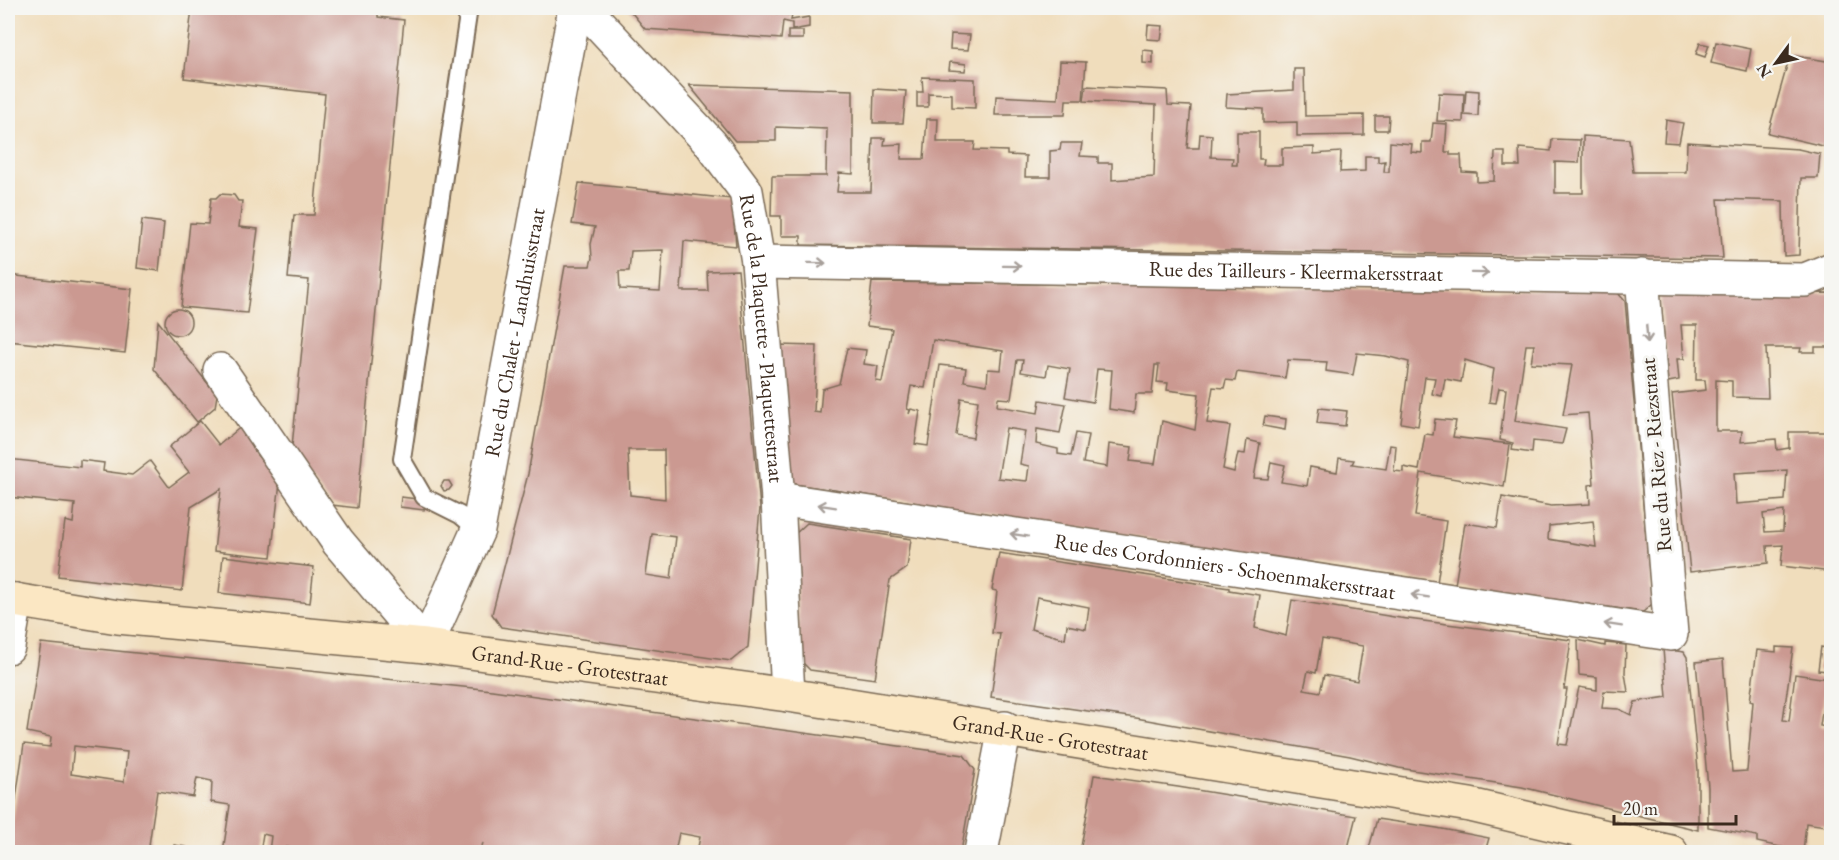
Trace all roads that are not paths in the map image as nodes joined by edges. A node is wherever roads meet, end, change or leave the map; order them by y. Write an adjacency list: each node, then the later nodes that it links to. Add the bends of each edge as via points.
1 (469, 8): 9 (lane, via 402,459 424,497 460,515)
2 (575, 8): 9 (street, Rue du Chalet - Landhuisstraat)
3 (584, 8): 4 (street, Rue de la Plaquette - Plaquettestraat, via 711,144 746,191)
4 (758, 262): 6 (street, Rue des Tailleurs - Kleermakersstraat, one-way to 6); 8 (street, Rue de la Plaquette - Plaquettestraat)
5 (1832, 269): 6 (street, Rue des Tailleurs - Kleermakersstraat, via 1805,280)
6 (1642, 276): 11 (street, Rue du Riez - Riezstraat, one-way to 11)
7 (220, 370): 12 (street, via 338,542)
8 (778, 499): 11 (street, Rue des Cordonniers - Schoenmakersstraat, one-way to 8); 14 (street, Rue de la Plaquette - Plaquettestraat)
9 (478, 530): 12 (street, Rue du Chalet - Landhuisstraat)
10 (11, 600): 12 (main road, Grand-Rue - Grotestraat, via 118,617); 13 (street)
11 (1671, 634)
12 (426, 646): 14 (main road, Grand-Rue - Grotestraat)
13 (8, 647)
14 (788, 695): 15 (main road, Grand-Rue - Grotestraat)
15 (1005, 728): 16 (street); 17 (main road, Grand-Rue - Grotestraat, via 1470,805)
16 (981, 852)
17 (1671, 852)

